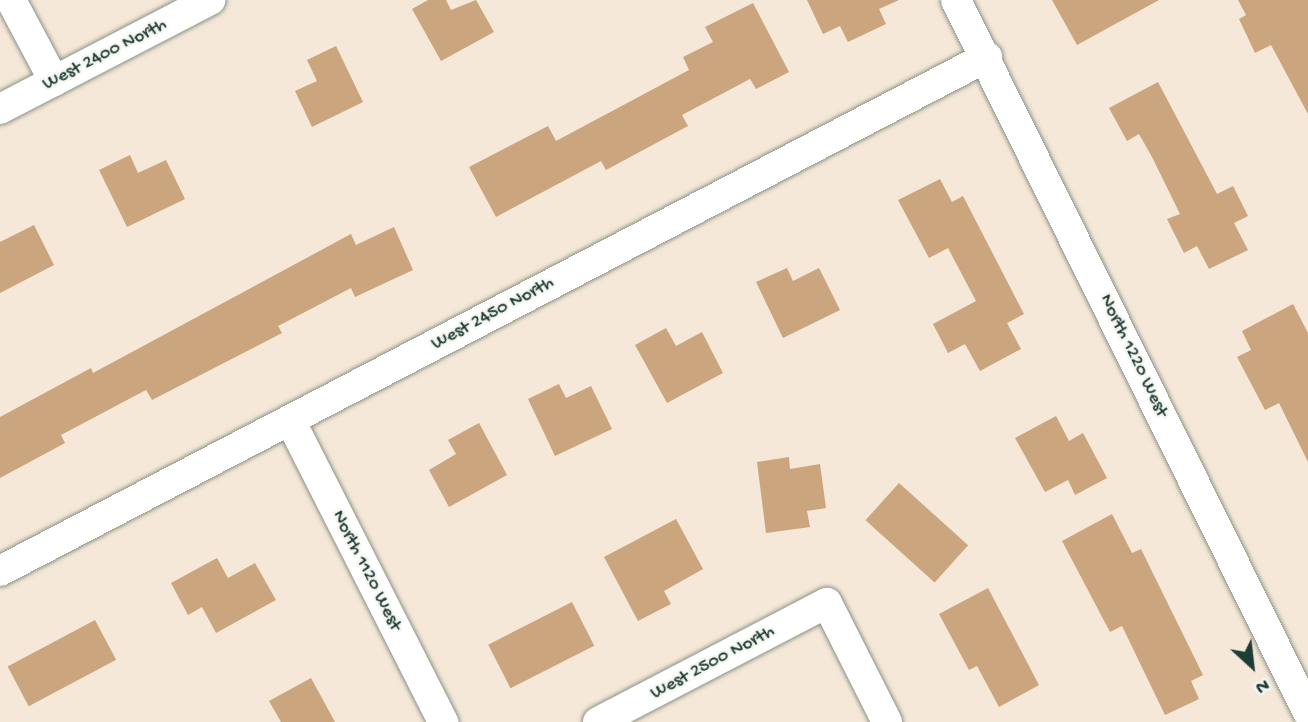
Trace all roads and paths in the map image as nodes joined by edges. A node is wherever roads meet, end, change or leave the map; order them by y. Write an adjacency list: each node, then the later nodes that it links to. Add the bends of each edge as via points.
1 (11, 0): 5 (street)
2 (210, 0): 5 (street, West 2400 North)
3 (956, 0): 4 (street, North 1220 West)
4 (987, 57): 7 (street, West 2450 North); 9 (street, North 1220 West)
5 (54, 81): 6 (street, West 2400 North)
6 (0, 109)
7 (290, 420): 8 (street, West 2450 North); 10 (street, North 1120 West)
8 (0, 571)
9 (1308, 713)
10 (443, 722)
11 (598, 722): 12 (street, West 2500 North, via 827,603)
12 (887, 722)

